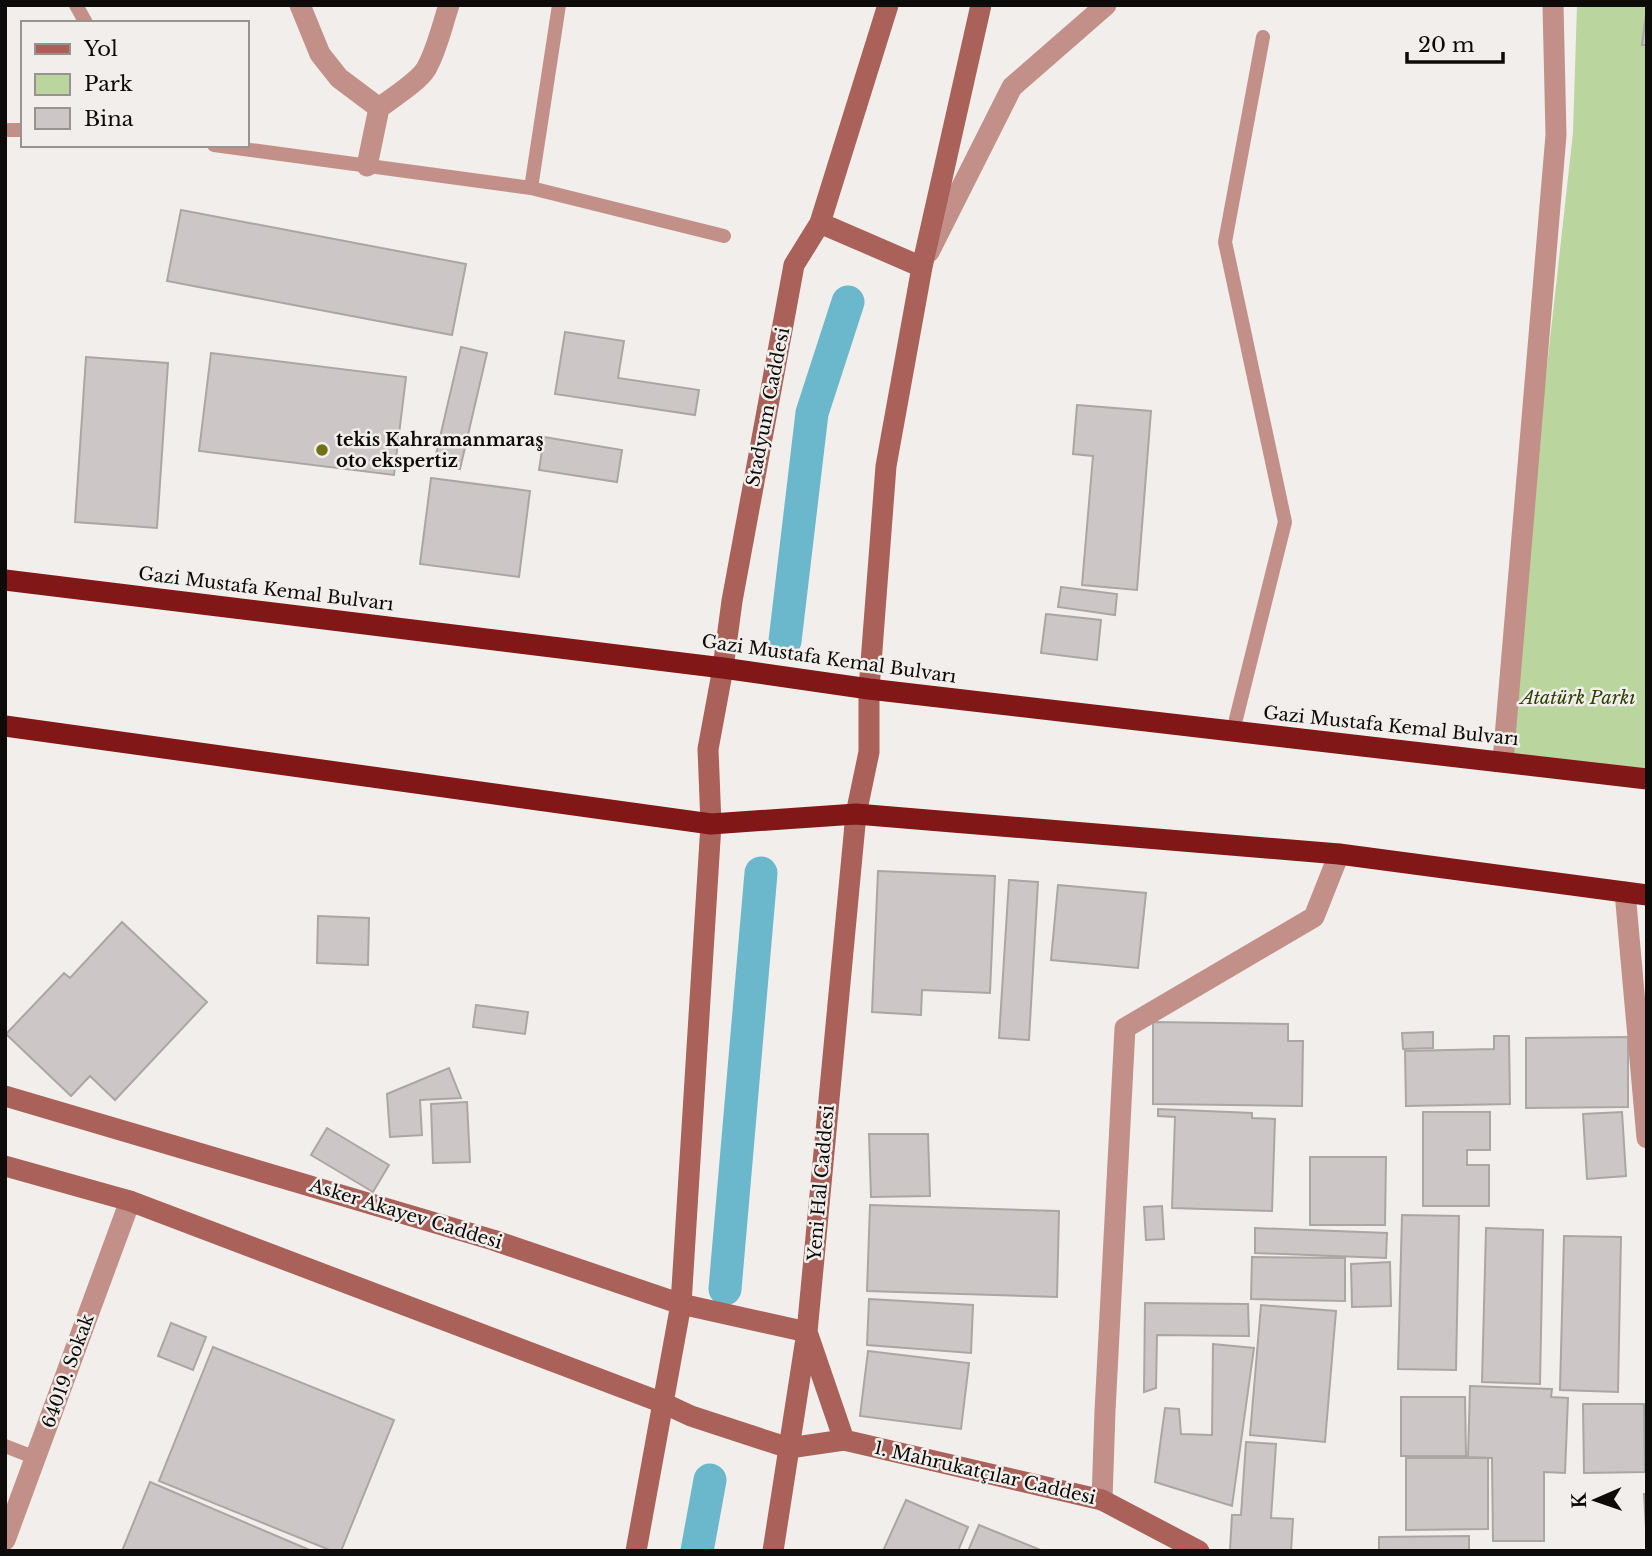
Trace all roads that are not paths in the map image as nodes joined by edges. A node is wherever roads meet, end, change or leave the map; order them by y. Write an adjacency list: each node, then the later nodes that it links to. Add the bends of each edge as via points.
1 (76, 5): 9 (lane)
2 (300, 5): 11 (street, via 320,54 339,78)
3 (449, 5): 11 (street, via 426,70)
4 (559, 5): 14 (lane)
5 (888, 5): 15 (street, Stadyum Caddesi)
6 (981, 5): 17 (street)
7 (1106, 5): 17 (street, via 1012,87)
8 (1553, 5): 23 (street, via 1556,135)
9 (85, 21)
10 (1263, 37): 22 (lane, via 1225,242 1284,522)
11 (379, 108): 13 (street)
12 (229, 147): 13 (lane)
13 (367, 166): 14 (lane)
14 (531, 188): 16 (lane)
15 (820, 223): 17 (street); 19 (street, Stadyum Caddesi, via 794,265)
16 (724, 236)
17 (922, 267): 20 (street, via 886,466)
18 (5, 580): 19 (highway, Gazi Mustafa Kemal Bulvarı)
19 (723, 668): 20 (highway, Gazi Mustafa Kemal Bulvarı); 26 (street, Stadyum Caddesi, via 708,748)
20 (869, 690): 22 (highway, Gazi Mustafa Kemal Bulvarı); 25 (street, via 869,752)
21 (5, 726): 26 (highway)
22 (1233, 731): 23 (highway, Gazi Mustafa Kemal Bulvarı)
23 (1503, 761): 24 (highway, Gazi Mustafa Kemal Bulvarı)
24 (1647, 779)
25 (856, 814): 26 (highway); 27 (highway); 35 (street, Yeni Hal Caddesi)
26 (711, 824): 34 (street)
27 (1339, 854): 28 (highway); 41 (street, via 1314,917 1125,1028)
28 (1625, 892): 29 (highway); 31 (street)
29 (1647, 895)
30 (5, 1096): 34 (street, Asker Akayev Caddesi, via 492,1240)
31 (1647, 1138)
32 (5, 1166): 33 (street)
33 (130, 1201): 36 (street); 40 (street, 64019. Sokak)
34 (681, 1304): 35 (street, Asker Akayev Caddesi); 36 (street)
35 (807, 1332): 37 (street); 39 (street, Yeni Hal Caddesi)
36 (663, 1404): 39 (street); 43 (street)
37 (844, 1440): 39 (street, 1. Mahrukatçılar Caddesi); 41 (street, 1. Mahrukatçılar Caddesi)
38 (5, 1446): 40 (lane)
39 (789, 1448): 44 (street, Yeni Hal Caddesi)
40 (36, 1458): 42 (street, 64019. Sokak)
41 (1102, 1500): 45 (street, 1. Mahrukatçılar Caddesi)
42 (5, 1541)
43 (636, 1551)
44 (773, 1551)
45 (1199, 1551)

